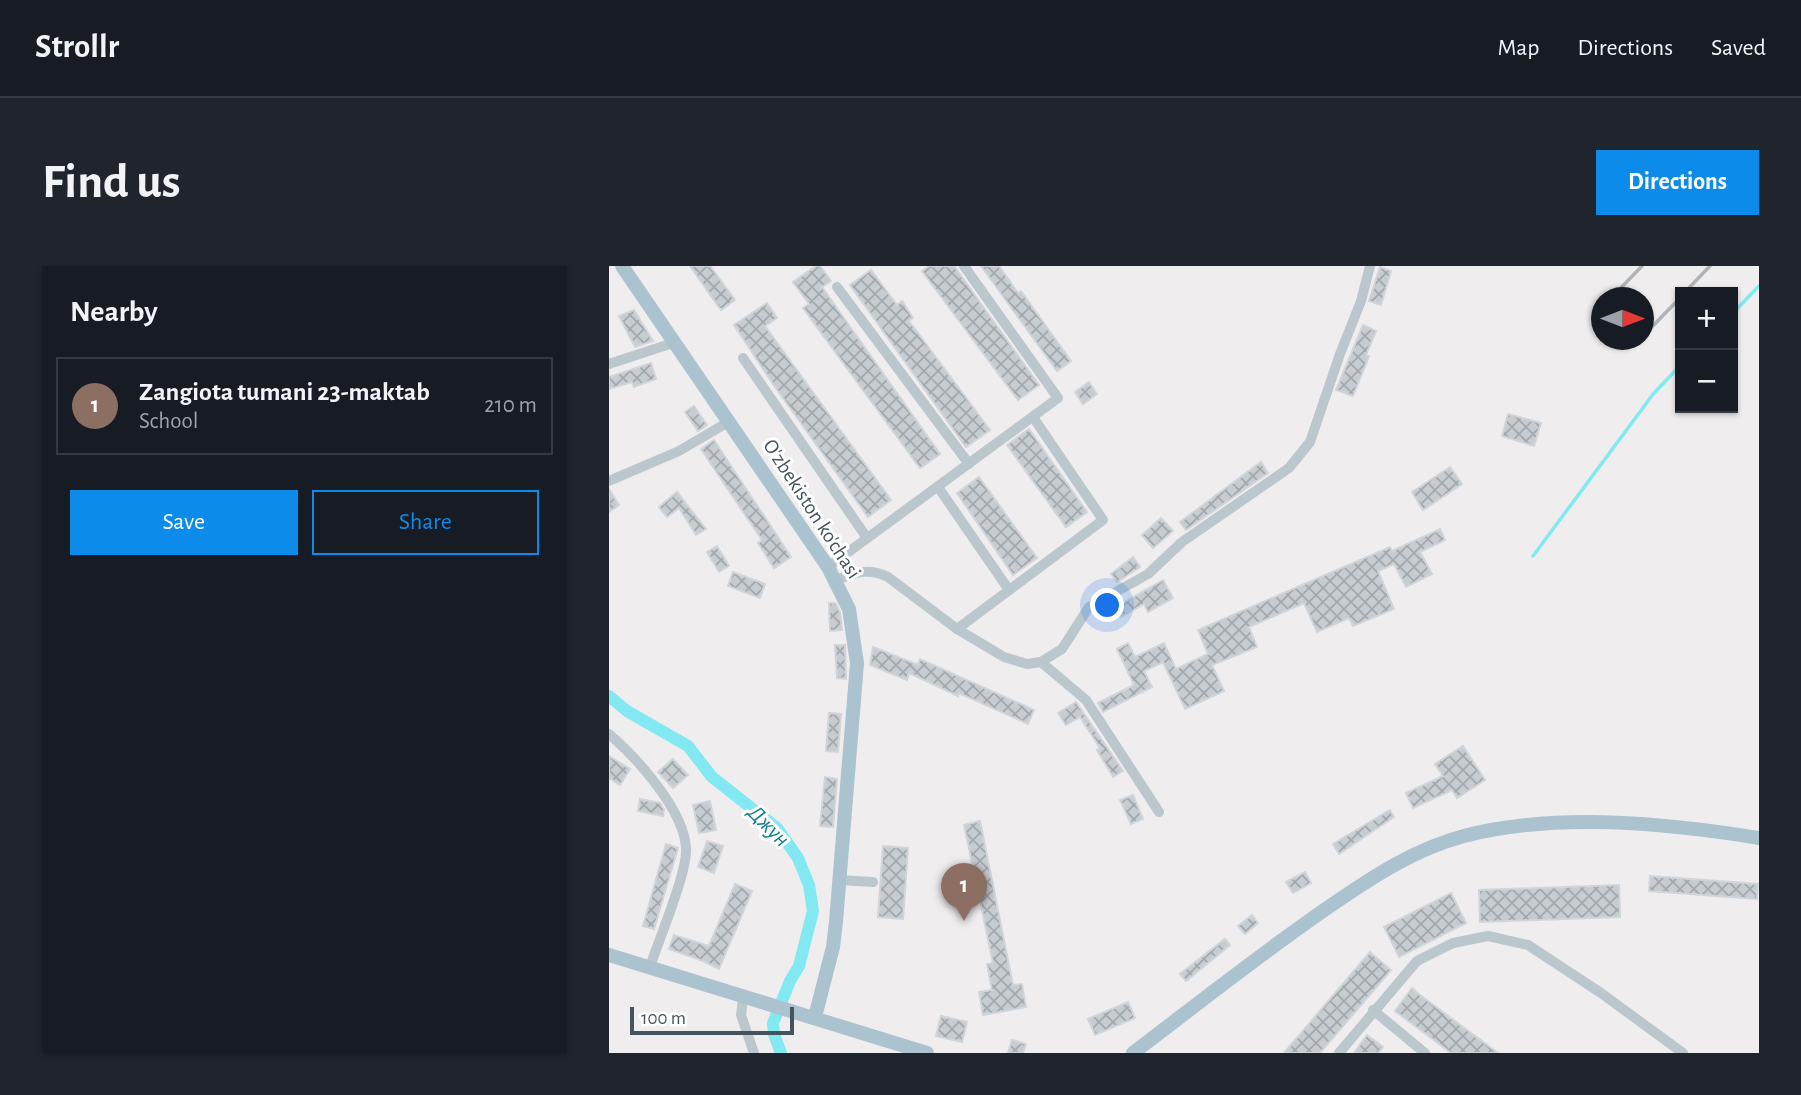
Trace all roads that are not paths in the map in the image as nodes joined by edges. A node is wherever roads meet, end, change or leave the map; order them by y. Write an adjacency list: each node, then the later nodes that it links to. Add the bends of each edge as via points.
1 (622, 266): 5 (main road, O'zbekiston ko'chasi)
2 (964, 266): 8 (street, via 1058,398)
3 (1370, 266): 18 (street, via 1310,442 1289,468 1182,542 1148,573 1089,607 1062,649)
4 (837, 287): 10 (street)
5 (676, 342): 7 (street); 9 (main road, O'zbekiston ko'chasi)
6 (743, 358): 13 (street)
7 (609, 364)
8 (1033, 417): 10 (street); 16 (street, via 1103,520)
9 (730, 421): 11 (street, via 679,451); 14 (main road, O'zbekiston ko'chasi)
10 (969, 464): 12 (street)
11 (609, 481)
12 (938, 487): 13 (street); 16 (street)
13 (867, 538): 14 (street)
14 (828, 567): 15 (main road, O'zbekiston ko'chasi)
15 (836, 580): 17 (street, via 877,571); 22 (main road, O'zbekiston ko'chasi, via 849,609 857,663)
16 (1009, 590): 17 (street)
17 (957, 629): 18 (street, via 1004,657 1027,664)
18 (1041, 662): 20 (street, via 1086,701)
19 (609, 734): 25 (street, via 631,753 675,812 686,849)
20 (1159, 812)
21 (1759, 838): 31 (main road, via 1694,828 1571,823 1489,831 1440,844 1397,862 1301,925)
22 (839, 880): 23 (street); 28 (main road, O'zbekiston ko'chasi, via 833,947)
23 (873, 882)
24 (609, 955): 25 (main road)
25 (650, 967): 26 (main road)
26 (743, 998): 28 (main road); 29 (street, via 741,1015)
27 (1373, 1010): 32 (street); 33 (street); 34 (street, via 1417,961 1453,943 1488,936 1528,945)
28 (815, 1017): 30 (main road)
29 (754, 1053)
30 (927, 1053)
31 (1133, 1053)
32 (1339, 1053)
33 (1425, 1053)
34 (1683, 1053)

